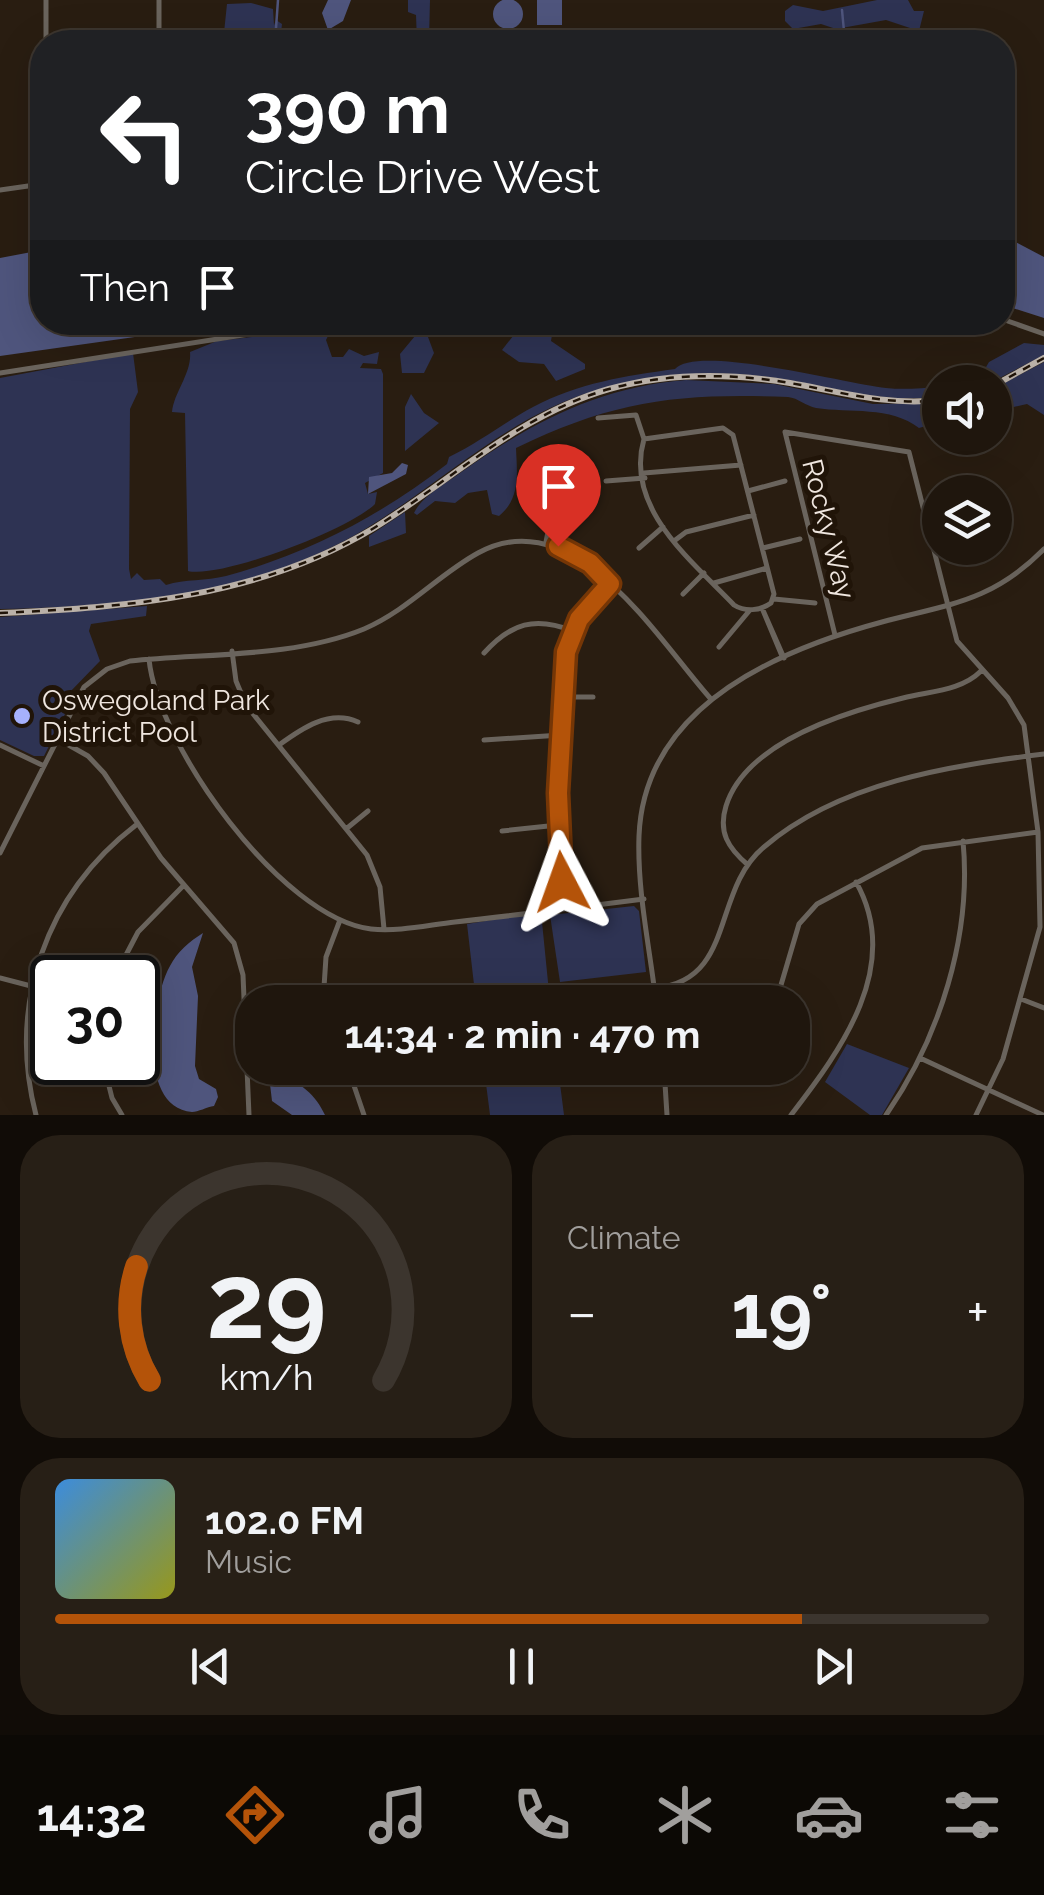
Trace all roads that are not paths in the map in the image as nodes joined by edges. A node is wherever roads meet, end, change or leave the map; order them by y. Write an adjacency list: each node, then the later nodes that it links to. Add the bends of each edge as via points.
1 (46, 0): 3 (street)
2 (159, 0): 4 (street)
3 (46, 30)
4 (159, 30)
5 (30, 186): 6 (street)
6 (0, 190)
7 (1015, 324): 8 (street)
8 (1044, 334)
9 (243, 335): 10 (street)
10 (0, 373)
11 (598, 418): 12 (street, via 636,415)
12 (644, 439): 13 (street, via 723,428 733,436); 14 (street)
13 (741, 465): 14 (street); 18 (street)
14 (644, 475): 15 (street); 20 (street, via 648,506)
15 (606, 480)
16 (558, 481): 23 (street)
17 (784, 481): 18 (street)
18 (748, 491): 19 (street)
19 (754, 515): 22 (street); 25 (street)
20 (663, 527): 22 (street); 24 (street)
21 (800, 539): 25 (street)
22 (674, 541): 28 (street)
23 (546, 543): 30 (street, via 583,558); 40 (street, via 485,549 396,612 342,636)
24 (639, 548)
25 (763, 548): 27 (street)
26 (1044, 549): 35 (street, via 1003,585)
27 (768, 568): 29 (street); 32 (street)
28 (704, 573): 29 (street); 31 (street)
29 (714, 583): 36 (street)
30 (610, 584): 37 (street); 47 (street)
31 (682, 594)
32 (774, 599): 33 (street); 34 (street)
33 (815, 603)
34 (762, 608): 36 (street); 42 (street)
35 (949, 608): 38 (street); 38 (street, Rocky Way, via 909,452 784,432); 44 (street, via 961,648)
36 (750, 610): 39 (street)
37 (573, 631): 41 (street, via 530,622 505,632); 45 (street)
38 (835, 635): 42 (street)
39 (718, 648)
40 (232, 652): 43 (street); 53 (street, via 246,705)
41 (484, 653)
42 (784, 658): 47 (street)
43 (148, 659): 50 (street, via 94,678); 71 (street, via 161,711 217,806 266,861)
44 (981, 671): 55 (street, via 1020,716); 66 (street, via 964,685 843,718 751,766 730,794 722,825 729,846)
45 (564, 697): 46 (street); 49 (street)
46 (593, 697)
47 (710, 698): 69 (street, via 672,736 650,780 638,839)
48 (358, 722): 53 (street, via 338,717 313,723)
49 (560, 735): 51 (street); 59 (street)
50 (58, 739): 56 (street); 58 (street, via 104,772)
51 (484, 740)
52 (0, 745): 56 (street)
53 (279, 746): 60 (street)
54 (1044, 754): 55 (street)
55 (1029, 756): 62 (street); 66 (street, via 955,766 864,792 771,841)
56 (44, 766): 64 (street)
57 (368, 811): 60 (street)
58 (136, 824): 68 (street); 74 (street, via 99,856)
59 (558, 825): 61 (street); 70 (street)
60 (346, 829): 73 (street, via 376,874)
61 (502, 831)
62 (1038, 832): 63 (street); 72 (street)
63 (963, 841): 67 (street, via 922,848); 86 (street, via 965,912)
64 (2, 844): 65 (street)
65 (0, 853)
66 (748, 864): 80 (street, via 704,968)
67 (856, 882): 81 (street, via 803,917); 99 (street, via 874,925 873,964 838,1051)
68 (183, 886): 75 (street, via 138,932); 77 (street, via 234,943)
69 (644, 899): 70 (street); 79 (street)
70 (565, 909): 73 (street)
71 (340, 920): 73 (street); 78 (street)
72 (1042, 928): 84 (street)
73 (384, 929)
74 (40, 955)
75 (126, 955)
76 (0, 978): 82 (street)
77 (244, 985)
78 (324, 985)
79 (655, 985)
80 (667, 985)
81 (781, 985)
82 (30, 986)
83 (30, 999): 87 (street)
84 (1021, 999): 85 (street); 93 (street)
85 (1044, 1008)
86 (920, 1058): 93 (street); 100 (street)
87 (30, 1076)
88 (31, 1085): 94 (street)
89 (109, 1085): 95 (street)
90 (249, 1085): 96 (street)
91 (354, 1085): 97 (street)
92 (665, 1085): 98 (street)
93 (989, 1090): 101 (street); 102 (street)
94 (36, 1115)
95 (122, 1115)
96 (249, 1115)
97 (364, 1115)
98 (667, 1115)
99 (791, 1115)
100 (886, 1115)
101 (976, 1115)
102 (1043, 1115)

